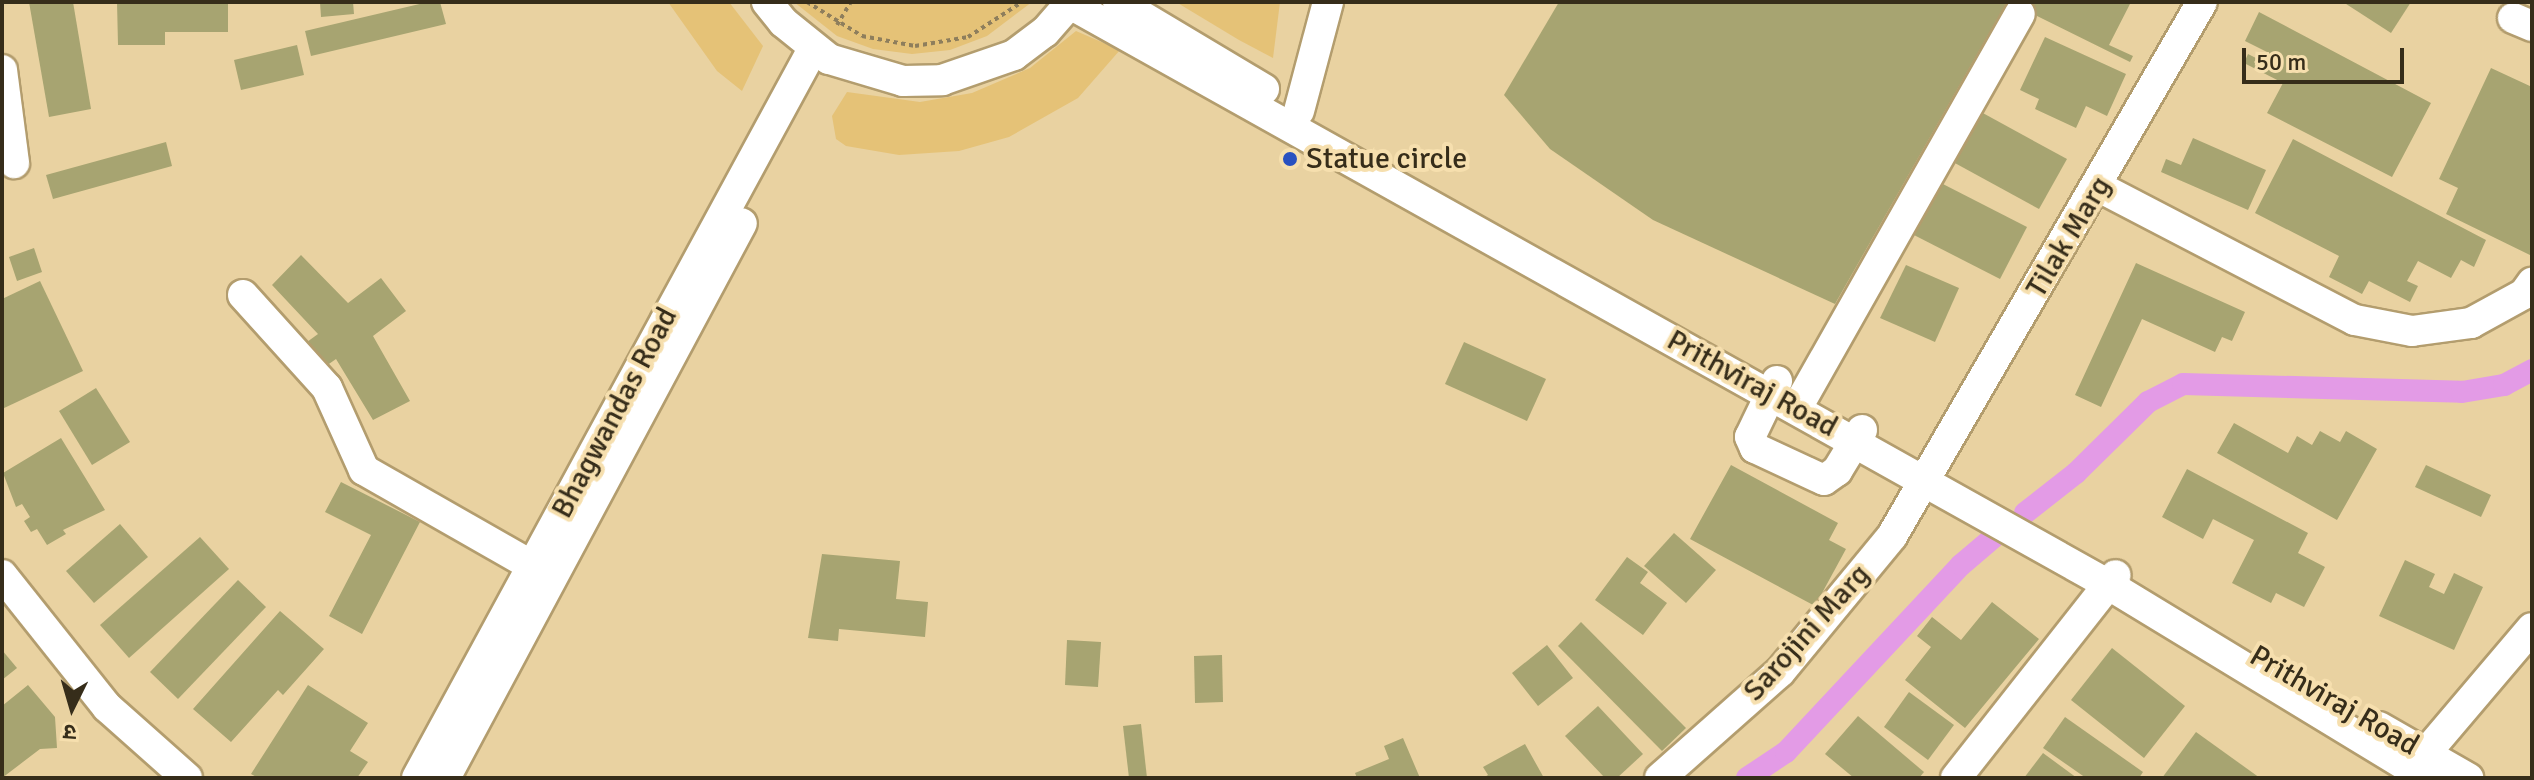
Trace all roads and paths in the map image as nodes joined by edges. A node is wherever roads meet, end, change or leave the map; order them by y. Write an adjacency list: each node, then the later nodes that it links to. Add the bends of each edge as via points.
1 (767, 2): 11 (street)
2 (807, 2): 10 (path)
3 (851, 2): 10 (path)
4 (1022, 2): 10 (path, via 992,25 942,44 888,44)
5 (1118, 2): 13 (street, Prithviraj Road)
6 (1328, 2): 13 (street)
7 (2202, 2): 15 (street, Tilak Marg)
8 (1070, 3): 11 (street, via 1045,32 1014,55 979,71 903,81); 18 (street, Prithviraj Road)
9 (2020, 14): 19 (street)
10 (837, 25)
11 (821, 54): 22 (street, Bhagwandas Road); 29 (street, Bhagwandas Road)
12 (2, 70): 14 (street)
13 (1299, 111): 18 (street, Prithviraj Road)
14 (14, 163)
15 (2099, 187): 16 (street, via 2355,320 2412,331 2471,323 2524,294); 21 (street, Tilak Marg)
16 (2532, 283)
17 (243, 295): 22 (street, via 327,388 364,470)
18 (1773, 388): 19 (street, Prithviraj Road); 20 (street, Prithviraj Road); 20 (street, via 1750,437 1755,448 1824,480 1837,471)
19 (1803, 397): 20 (street, Prithviraj Road)
20 (1858, 436): 21 (street, Prithviraj Road)
21 (1928, 474): 24 (street, Prithviraj Road); 30 (street, Sarojini Marg, via 1892,536 1780,672)
22 (532, 566): 28 (street, Bhagwandas Road)
23 (2, 575): 27 (street, via 107,707)
24 (2112, 580): 26 (street, Prithviraj Road); 31 (street)
25 (2532, 628): 26 (street)
26 (2417, 770): 32 (street, Prithviraj Road)
27 (187, 778)
28 (417, 778)
29 (445, 778)
30 (1660, 778)
31 (1956, 778)
32 (2468, 778)

